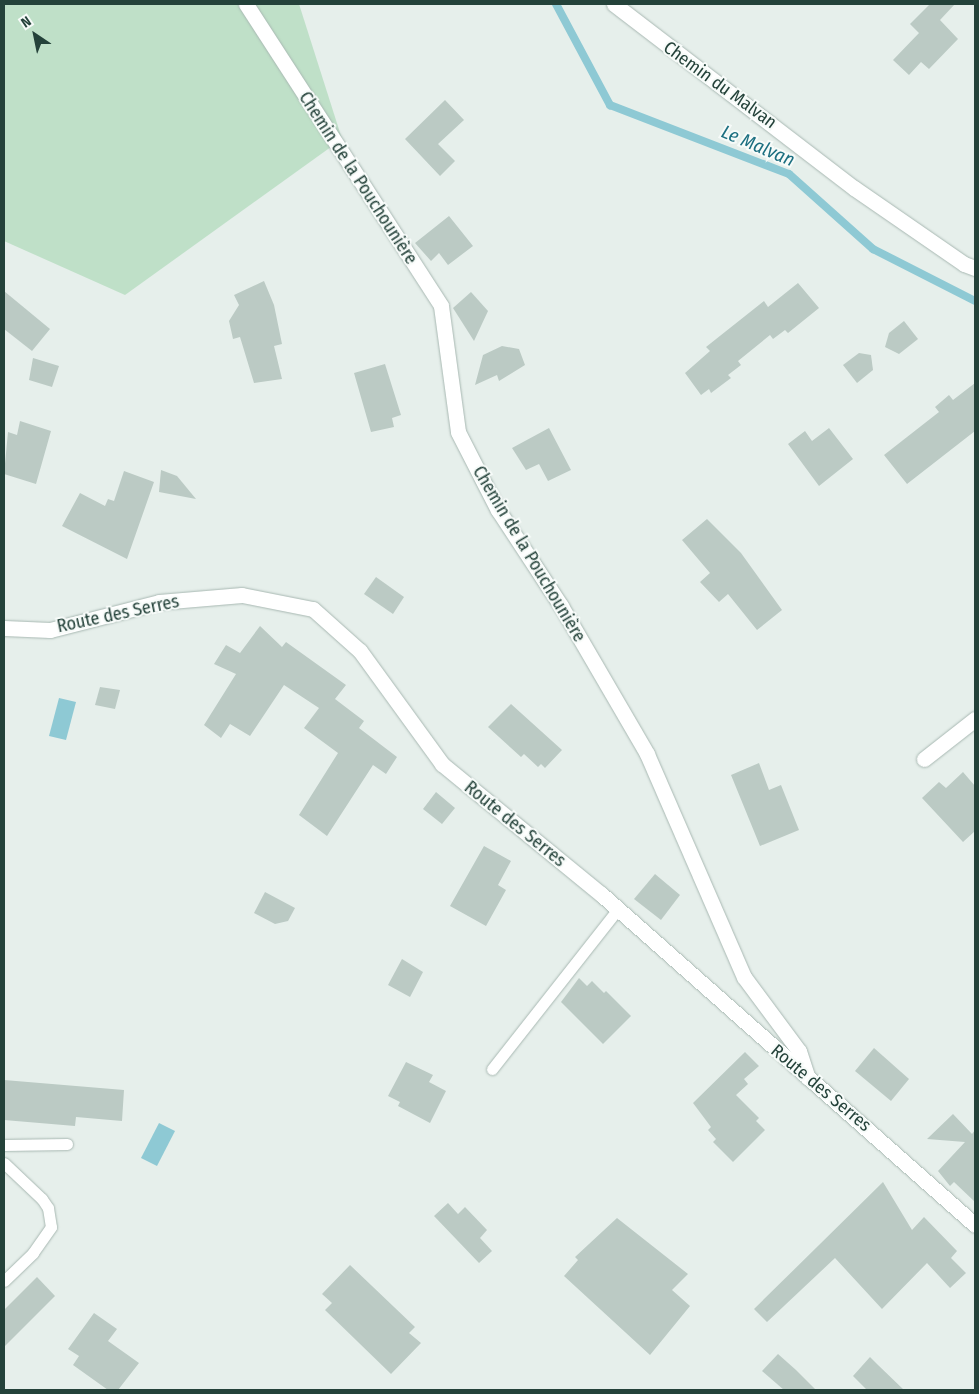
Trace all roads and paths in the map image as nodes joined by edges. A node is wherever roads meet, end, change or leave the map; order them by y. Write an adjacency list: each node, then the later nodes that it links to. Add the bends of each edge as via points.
1 (246, 4): 9 (street, Chemin de la Pouchounière, via 441,306 458,432 498,510 561,606 647,754 744,977 799,1051)
2 (614, 4): 3 (street, Chemin du Malvan, via 854,188 964,264)
3 (975, 268)
4 (4, 628): 7 (street, Route des Serres, via 50,630 159,602 242,595 313,609 360,651 442,764)
5 (975, 719): 6 (street)
6 (924, 759)
7 (618, 909): 8 (lane); 9 (street, Route des Serres)
8 (492, 1069)
9 (808, 1078): 13 (street, Route des Serres)
10 (66, 1144): 11 (lane)
11 (4, 1145)
12 (4, 1164): 14 (lane, via 42,1199 48,1208 52,1227 33,1253)
13 (975, 1225)
14 (4, 1281)

